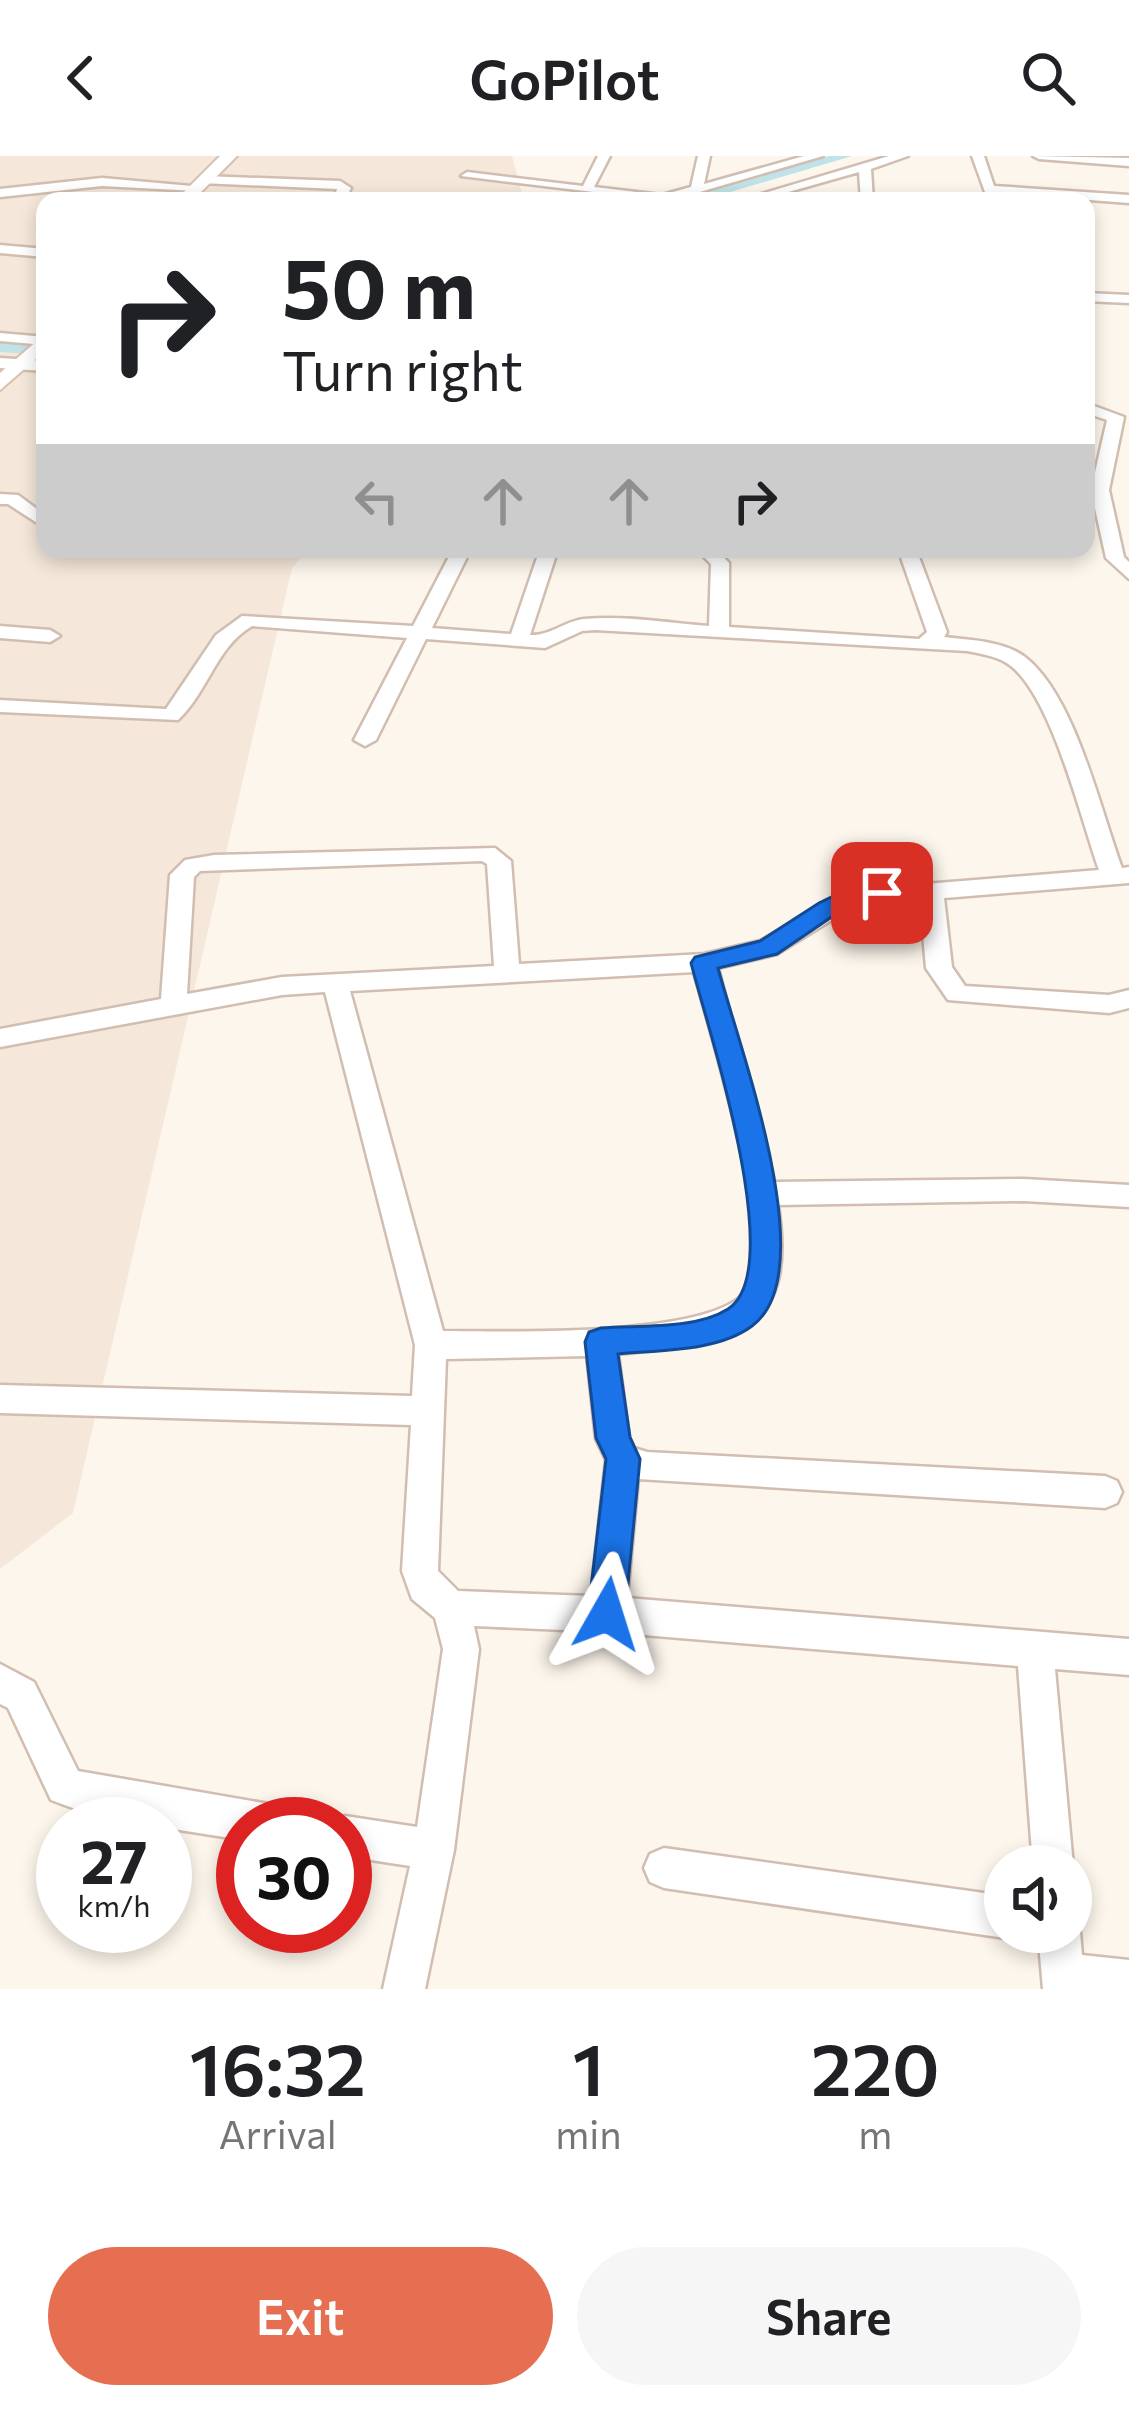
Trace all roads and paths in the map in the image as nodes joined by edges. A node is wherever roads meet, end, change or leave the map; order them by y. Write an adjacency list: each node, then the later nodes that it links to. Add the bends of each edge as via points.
1 (229, 156): 11 (main road)
2 (604, 156): 12 (street)
3 (704, 156): 13 (street)
4 (817, 156): 13 (street)
5 (902, 156): 9 (street)
6 (978, 156): 20 (street, via 989,189)
7 (1039, 156): 8 (street)
8 (1129, 162)
9 (865, 167): 18 (street); 19 (street)
10 (466, 176): 12 (street)
11 (201, 183): 14 (main road); 15 (street, via 340,185); 21 (street)
12 (587, 190): 16 (street)
13 (697, 190): 17 (street)
14 (192, 192)
15 (343, 192)
16 (602, 192)
17 (690, 192)
18 (788, 192)
19 (866, 192)
20 (1031, 192)
21 (0, 193)
22 (1095, 197): 23 (street)
23 (1129, 199)
24 (0, 249): 25 (street)
25 (36, 252)
26 (1095, 297): 27 (street)
27 (1129, 299)
28 (0, 337): 29 (street)
29 (36, 340)
30 (22, 364): 31 (main road)
31 (0, 384)
32 (1095, 411): 33 (street, via 1116,417)
33 (1095, 484)
34 (1095, 490): 35 (street)
35 (1128, 491)
36 (1095, 496): 43 (street, via 1115,558)
37 (0, 499): 38 (street)
38 (36, 517)
39 (456, 558): 45 (street)
40 (546, 558): 48 (street)
41 (715, 558): 46 (street)
42 (910, 558): 49 (street, via 937,632)
43 (1129, 573)
44 (0, 632): 47 (street)
45 (417, 632): 48 (street); 50 (street, via 249,620 219,639 171,716); 51 (street)
46 (719, 632): 48 (street, via 595,624 558,639); 49 (street)
47 (50, 636)
48 (519, 640)
49 (932, 641): 52 (street, via 1019,662 1044,694)
50 (0, 706)
51 (365, 740)
52 (1121, 875): 53 (street)
53 (931, 890): 54 (street, via 850,898 768,948); 57 (street, via 939,968 957,994 1109,1004)
54 (704, 963): 55 (street); 60 (street)
55 (507, 973): 56 (street); 58 (street, via 502,877 487,853 214,862 182,874)
56 (335, 983): 58 (street); 63 (street)
57 (1129, 998)
58 (174, 1003): 59 (street)
59 (0, 1038)
60 (764, 1194): 61 (street); 62 (street, via 761,1296 739,1319 698,1333)
61 (1129, 1196)
62 (601, 1342): 63 (street); 66 (street)
63 (431, 1345): 65 (street)
64 (0, 1399): 65 (street)
65 (431, 1412): 68 (street, via 421,1571 425,1587)
66 (623, 1459): 67 (street, via 647,1468); 69 (street)
67 (1105, 1492)
68 (451, 1608): 69 (street); 76 (street, via 461,1648)
69 (607, 1614): 70 (street)
70 (1035, 1649): 71 (street); 75 (street)
71 (1129, 1657)
72 (0, 1683): 73 (street, via 21,1695 65,1786)
73 (216, 1816)
74 (372, 1840): 76 (street)
75 (1051, 1845)
76 (434, 1850): 81 (street)
77 (664, 1868): 78 (street)
78 (984, 1914)
79 (1061, 1953): 82 (street)
80 (1129, 1981): 83 (street, via 1085,1975)
81 (404, 1989)
82 (1064, 1989)
83 (1076, 1989)

